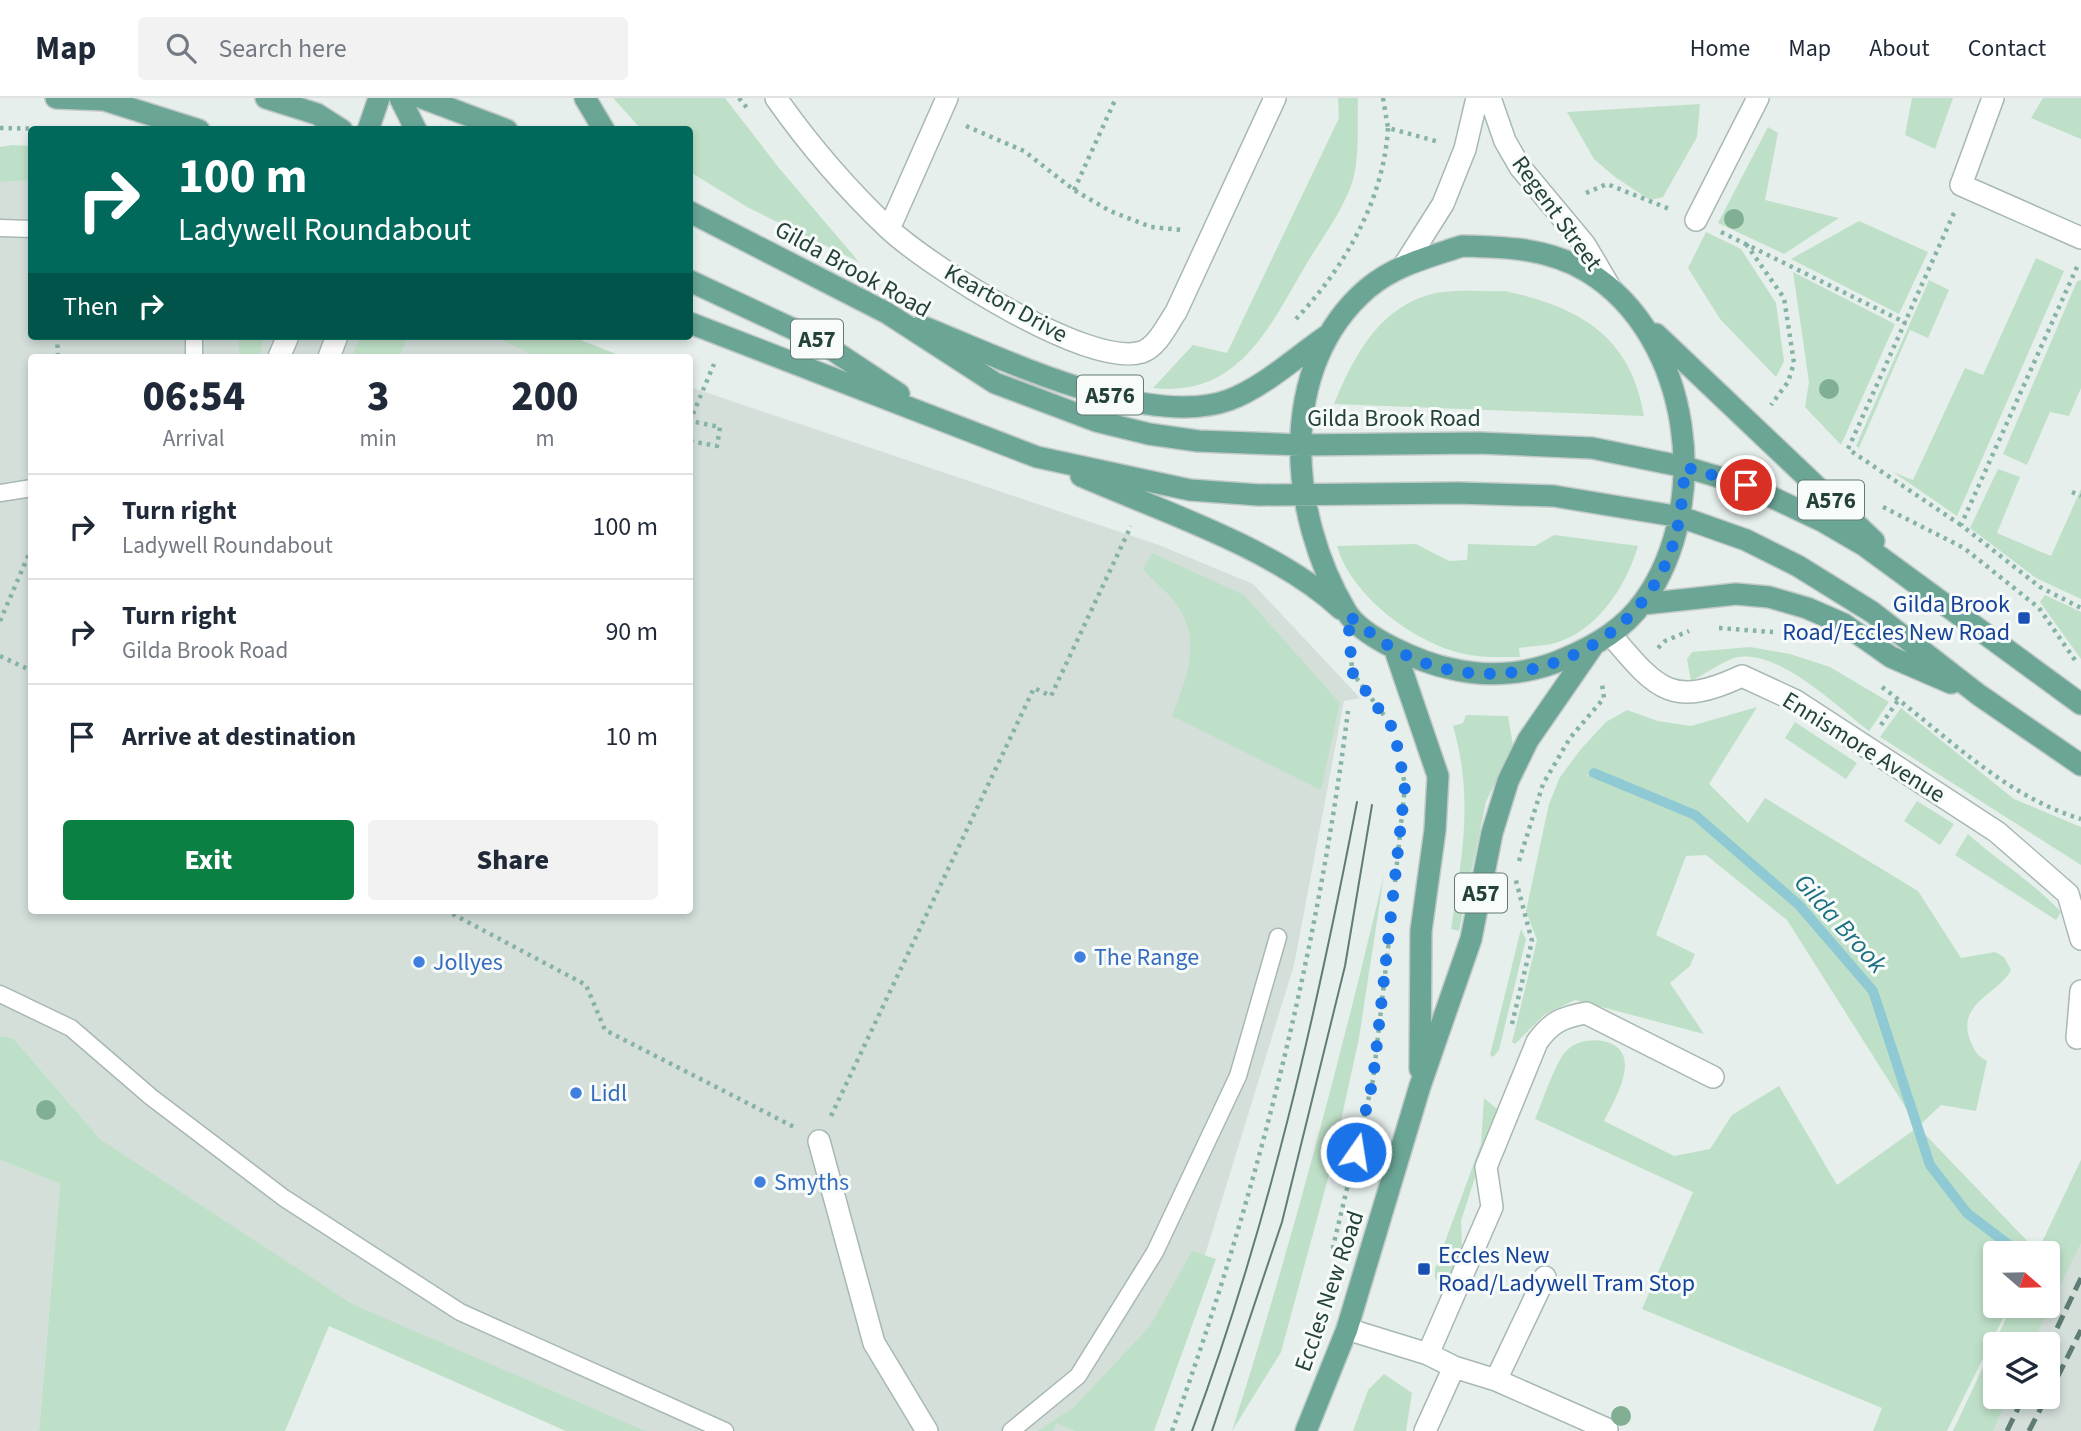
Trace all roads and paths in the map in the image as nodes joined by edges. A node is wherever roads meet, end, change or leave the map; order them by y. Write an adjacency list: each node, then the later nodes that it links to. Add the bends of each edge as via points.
1 (55, 98): 16 (main road, via 104,100)
2 (266, 98): 17 (main road, via 317,114)
3 (379, 98): 18 (main road)
4 (400, 98): 19 (main road)
5 (585, 98): 22 (main road)
6 (776, 98): 34 (street, Kearton Drive, via 808,144)
7 (1116, 98): 28 (path)
8 (1275, 98): 35 (street, Kearton Drive)
9 (1383, 98): 24 (path)
10 (1477, 98): 26 (street)
11 (1490, 98): 41 (street, Regent Street, via 1520,167 1585,245)
12 (1758, 98): 31 (street)
13 (1993, 98): 27 (street, via 1961,185)
14 (428, 99): 20 (main road); 21 (main road)
15 (943, 106): 28 (path, via 1024,151); 34 (street)
16 (186, 126)
17 (336, 126)
18 (370, 126)
19 (414, 126)
20 (423, 126)
21 (497, 126)
22 (602, 126)
23 (0, 128): 25 (path)
24 (1388, 128): 26 (path); 46 (path, via 1385,168 1368,211 1316,298)
25 (28, 129)
26 (1465, 149): 39 (street, via 1443,204)
27 (1966, 187): 36 (street); 44 (path)
28 (1074, 190): 35 (path, via 1151,227)
29 (1586, 193): 31 (path, via 1607,184)
30 (695, 214): 42 (main road, Gilda Brook Road / A576)
31 (1696, 220): 37 (path)
32 (0, 228): 33 (lane)
33 (28, 229)
34 (889, 229): 35 (street, Kearton Drive, via 940,268 1041,328 1103,352 1123,354 1143,352 1158,340)
35 (1214, 234)
36 (2081, 238)
37 (1746, 244): 44 (path); 49 (path, via 1784,298 1794,363 1788,382)
38 (2081, 257): 65 (path)
39 (1405, 264): 41 (main road, via 1462,246 1510,247 1564,260); 47 (main road, via 1370,287)
40 (693, 282): 51 (main road, A57, via 819,341)
41 (1611, 289): 43 (main road)
42 (887, 313): 47 (main road, A576, via 1078,386 1164,407 1228,400); 54 (main road, Gilda Brook Road / A576, via 995,383 1096,421 1198,441)
43 (1642, 321): 56 (main road, via 1671,384); 67 (main road, A576)
44 (1906, 323): 65 (path, via 1849,449)
45 (693, 324): 48 (main road)
46 (1288, 328)
47 (1328, 335): 54 (main road, via 1312,374)
48 (726, 337): 50 (path); 51 (main road)
49 (1766, 411)
50 (693, 414)
51 (933, 416): 55 (main road)
52 (693, 422): 53 (path, via 720,427 717,446)
53 (693, 442)
54 (1301, 445): 56 (main road, Gilda Brook Road / A576, via 1545,445); 60 (main road)
55 (1037, 457): 60 (main road, via 1190,490); 62 (main road)
56 (1685, 467): 64 (main road); 67 (main road, Gilda Brook Road / A576, via 1772,496)
57 (28, 489): 59 (lane)
58 (2072, 492): 61 (path)
59 (0, 493)
60 (1304, 494): 64 (main road, via 1554,496); 70 (main road, via 1313,542)
61 (2081, 496)
62 (1142, 502): 70 (main road, via 1262,556 1296,575); 100 (path, via 1051,696 1034,688)
63 (1874, 502): 79 (path, via 1964,548 2028,599)
64 (1681, 517): 68 (main road, via 1661,574); 82 (main road, via 1746,540 1798,566 1872,612)
65 (1961, 525): 69 (path, via 2040,587)
66 (28, 556): 71 (path)
67 (1910, 576): 83 (main road, Gilda Brook Road / A576, via 1957,616)
68 (1643, 604): 75 (main road); 82 (main road, via 1736,594 1769,597 1844,624 1891,657)
69 (2081, 608)
70 (1348, 615): 76 (main road); 85 (path, via 1352,672)
71 (0, 621)
72 (1708, 629): 74 (path, via 1759,628)
73 (1699, 630): 78 (path, via 1665,641)
74 (1782, 634)
75 (1602, 640): 76 (main road, via 1534,670 1484,675 1428,664); 78 (street, Ennismore Avenue); 97 (path, via 1604,698 1570,738 1543,784 1515,877 1532,941 1506,1046); 99 (main road, Eccles New Road / A57, via 1528,740 1508,781 1492,833 1471,939)
76 (1395, 650): 99 (main road, Eccles New Road / A57, via 1438,776 1420,931)
77 (0, 656): 80 (path)
78 (1640, 667): 93 (street, Ennismore Avenue, via 1653,682 1681,693 1710,691 1742,676 1796,701 1997,832 2068,894)
79 (2081, 668)
80 (28, 669)
81 (1877, 683): 88 (path, via 1985,771 2063,814)
82 (1979, 695): 87 (main road)
83 (2081, 704)
84 (1348, 711): 111 (path, via 1311,946 1259,1160)
85 (1387, 720)
86 (1401, 763): 89 (path, via 1405,786)
87 (2081, 765)
88 (2081, 819)
89 (1395, 888)
90 (456, 914): 100 (path, via 586,985 605,1030)
91 (1278, 937): 110 (lane, via 1238,1076 1155,1252 1078,1376)
92 (1389, 939): 102 (path, via 1373,1080 1333,1247)
93 (2081, 939)
94 (2081, 991): 96 (street)
95 (0, 994): 108 (lane, via 71,1028 151,1097 284,1198 460,1312)
96 (2077, 1038)
97 (1527, 1070): 98 (street, via 1548,1027 1564,1017 1586,1013); 104 (street, via 1486,1167 1492,1207)
98 (1713, 1077)
99 (1420, 1086): 102 (main road, Eccles New Road / A57)
100 (819, 1141): 109 (street, via 874,1343)
101 (1545, 1277): 106 (street)
102 (1360, 1289): 103 (main road, Eccles New Road / A57)
103 (1348, 1329): 104 (street); 112 (main road, Eccles New Road / A57)
104 (1428, 1354): 105 (street)
105 (1454, 1367): 106 (street); 113 (street)
106 (1496, 1380): 107 (street)
107 (1609, 1430)
108 (725, 1431)
109 (927, 1431)
110 (1011, 1431)
111 (1172, 1431)
112 (1306, 1431)
113 (1426, 1431)

